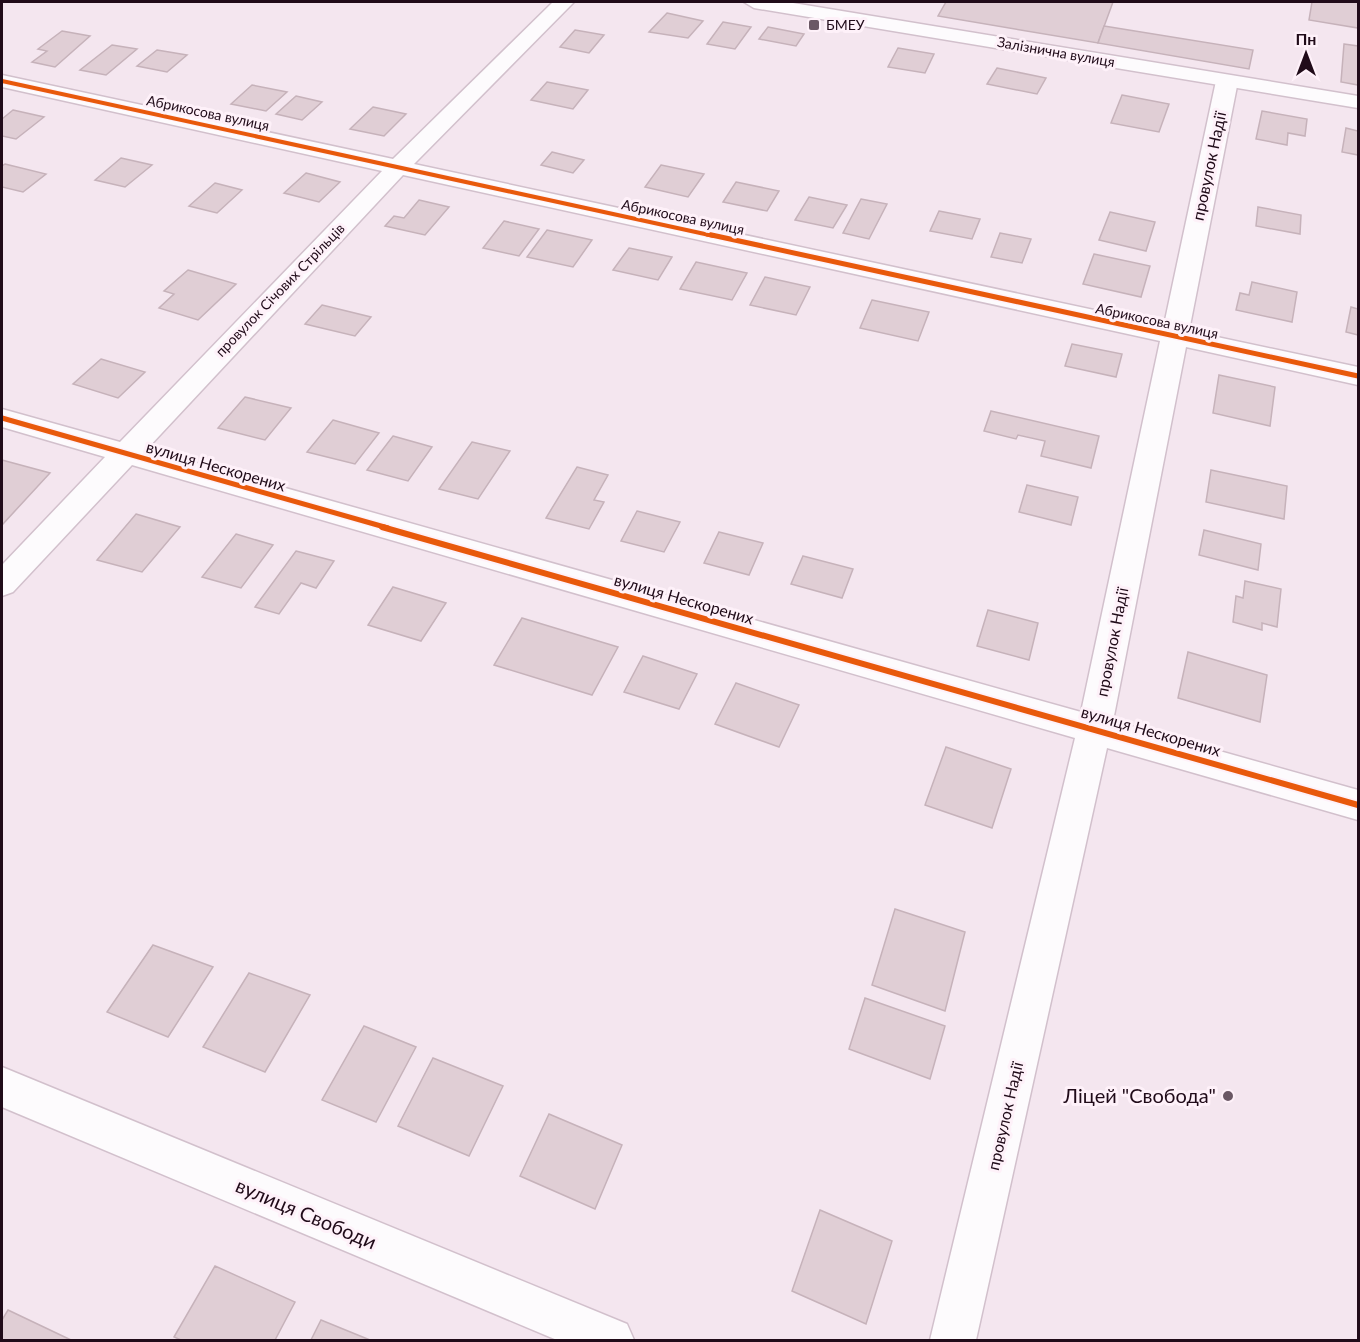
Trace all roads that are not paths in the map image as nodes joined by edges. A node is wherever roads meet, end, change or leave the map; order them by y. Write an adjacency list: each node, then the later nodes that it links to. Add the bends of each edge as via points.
1 (564, 2): 6 (street, провулок Січових Стрільців)
2 (754, 2): 4 (street, Залізнична вулиця)
3 (2, 81): 6 (street, Абрикосова вулиця)
4 (1227, 81): 5 (street, Залізнична вулиця); 7 (street, провулок Надії)
5 (1359, 102)
6 (398, 167): 7 (street, Абрикосова вулиця); 10 (street, провулок Січових Стрільців)
7 (1173, 337): 8 (street, Абрикосова вулиця); 12 (street, провулок Надії)
8 (1359, 376)
9 (2, 418): 10 (street, вулиця Нескорених)
10 (123, 453): 11 (street, провулок Січових Стрільців); 12 (street, вулиця Нескорених)
11 (2, 584)
12 (1094, 729): 13 (street, вулиця Нескорених); 16 (street, провулок Надії)
13 (1359, 805)
14 (2, 1087): 15 (street, вулиця Свободи)
15 (611, 1341)
16 (953, 1341)

